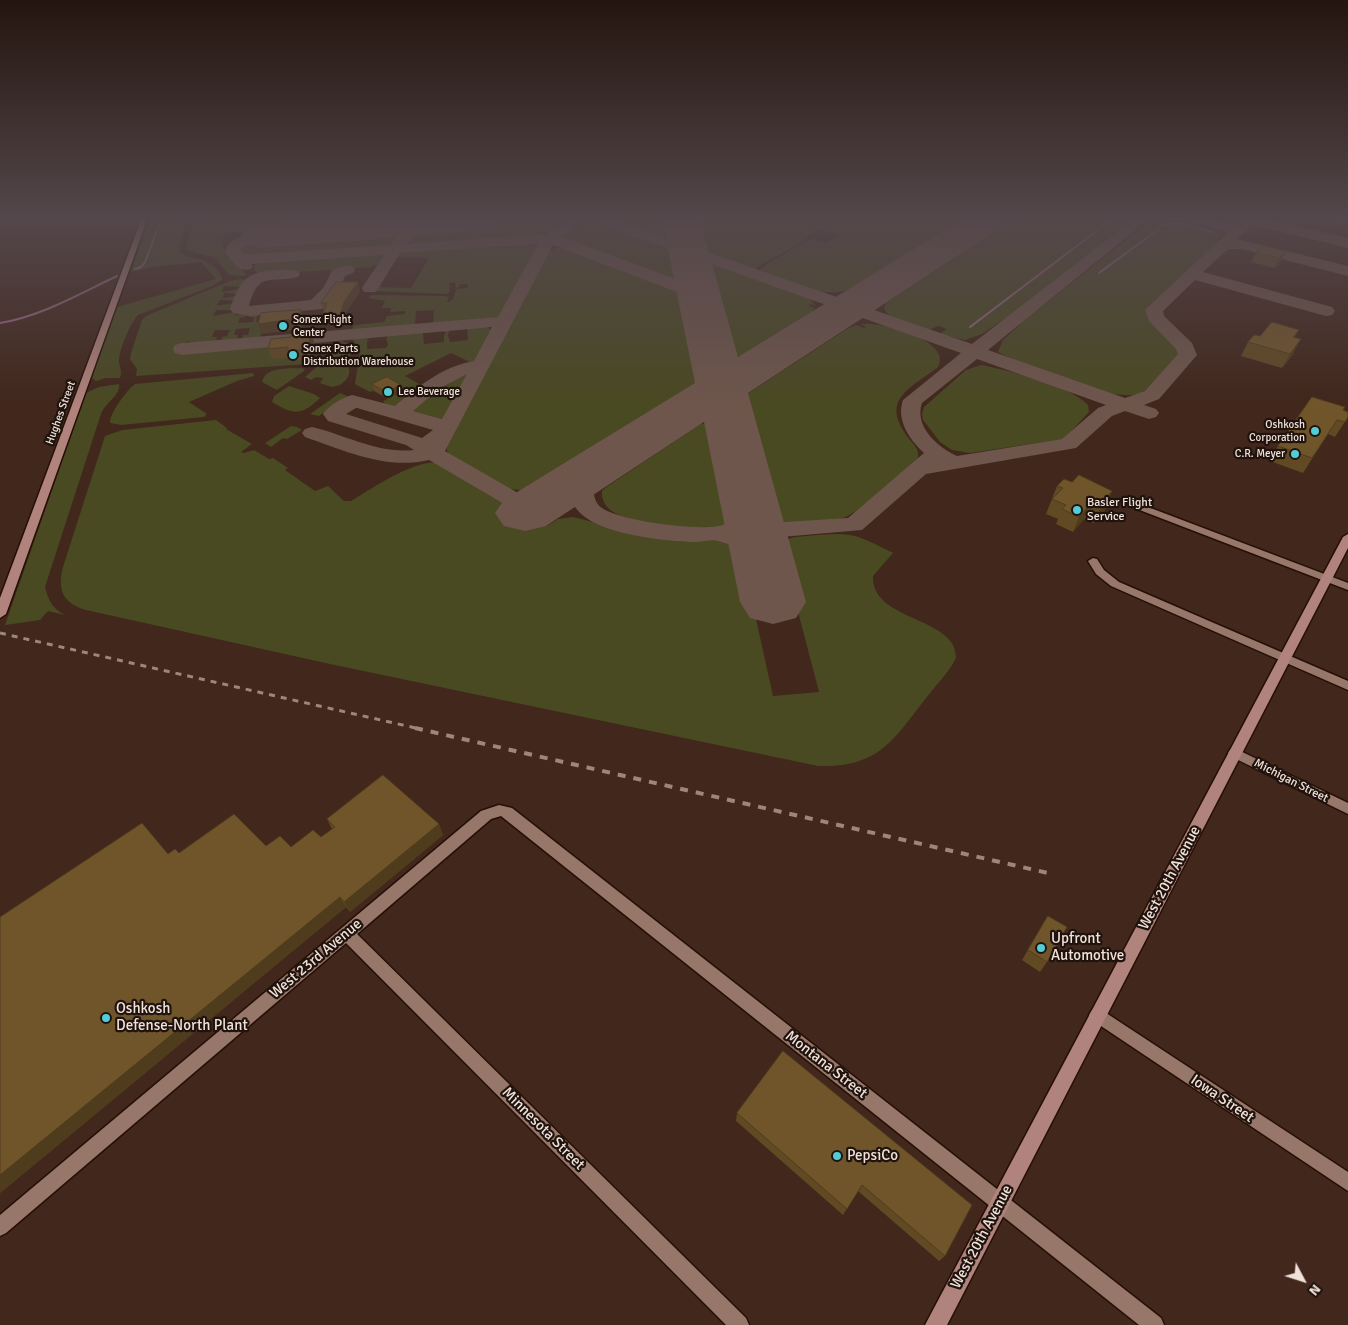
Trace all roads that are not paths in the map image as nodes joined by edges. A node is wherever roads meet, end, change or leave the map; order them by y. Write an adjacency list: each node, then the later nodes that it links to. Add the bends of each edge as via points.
1 (121, 282): 7 (street, Hughes Street)
2 (1140, 507): 5 (street)
3 (1348, 537): 5 (street, West 20th Avenue)
4 (1093, 561): 8 (street, via 1100,572 1115,584)
5 (1326, 578): 6 (street); 8 (street, West 20th Avenue)
6 (1348, 587)
7 (0, 614)
8 (1284, 658): 9 (street); 10 (street, West 20th Avenue)
9 (1348, 686)
10 (1234, 753): 12 (street, Michigan Street); 14 (street, West 20th Avenue)
11 (496, 810): 13 (street, West 23rd Avenue); 16 (street, Montana Street, via 507,812)
12 (1348, 810)
13 (346, 933): 17 (street, West 23rd Avenue); 18 (street, Minnesota Street)
14 (1097, 1015): 15 (street, Iowa Street); 16 (street, West 20th Avenue)
15 (1348, 1182)
16 (1000, 1203): 19 (street, West 20th Avenue); 20 (street, Montana Street)
17 (0, 1227)
18 (739, 1325)
19 (936, 1325)
20 (1154, 1325)

